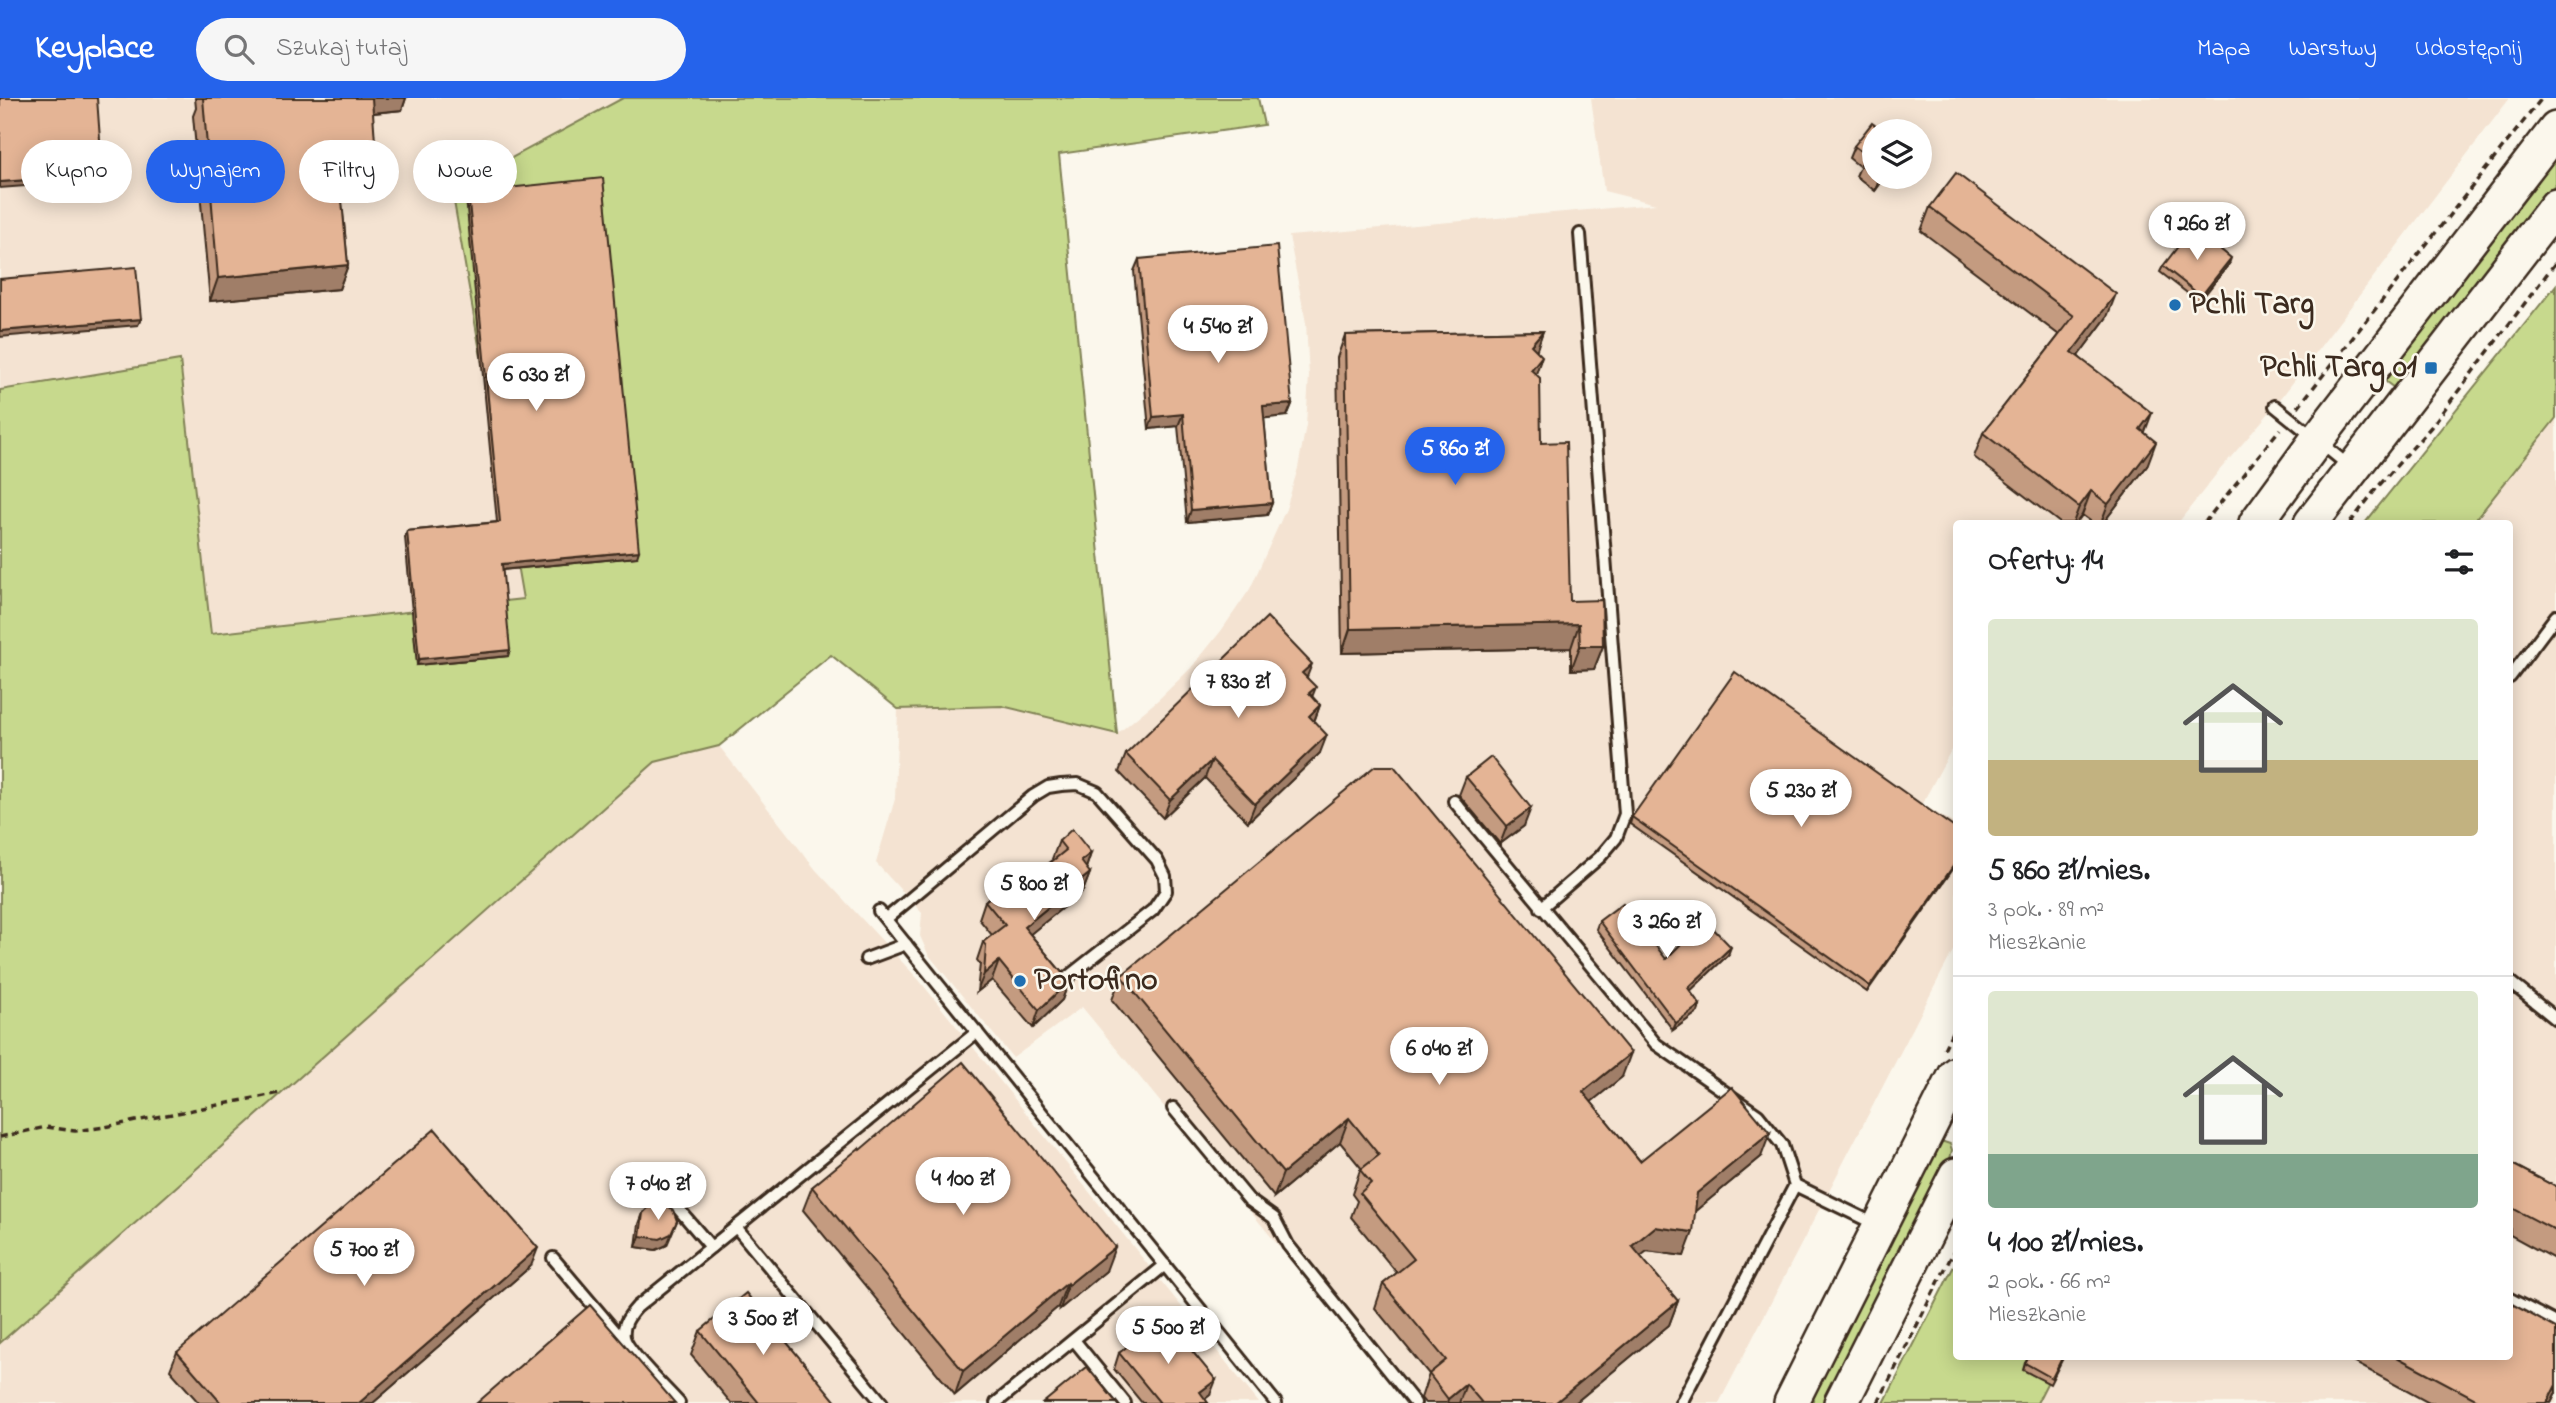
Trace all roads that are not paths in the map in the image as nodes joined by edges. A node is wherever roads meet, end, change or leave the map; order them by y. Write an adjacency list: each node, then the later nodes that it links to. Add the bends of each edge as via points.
1 (2556, 129): 5 (main road)
2 (2556, 206): 6 (main road)
3 (1580, 234): 12 (lane, via 1625,814 1616,838 1600,857)
4 (2275, 405): 5 (lane)
5 (2316, 441): 6 (lane); 7 (main road)
6 (2352, 468): 8 (main road)
7 (2258, 520)
8 (2313, 520)
9 (2556, 616): 10 (lane)
10 (2513, 673)
11 (1454, 801): 12 (lane)
12 (1541, 908): 23 (lane, via 1656,1044 1758,1115 1782,1145)
13 (905, 944): 14 (lane); 15 (lane, via 882,915 1033,796 1048,787 1078,784 1097,792 1157,860 1166,891 1153,910); 18 (lane)
14 (866, 959)
15 (1064, 980)
16 (2513, 984): 17 (lane)
17 (2556, 1019)
18 (976, 1032): 25 (lane); 28 (lane)
19 (1953, 1083): 24 (main road, via 1943,1112)
20 (1173, 1108): 38 (lane, via 1249,1200 1274,1218 1288,1245)
21 (654, 1180): 26 (lane)
22 (1953, 1181): 41 (main road)
23 (1795, 1185): 24 (lane); 39 (lane)
24 (1880, 1226): 40 (main road)
25 (736, 1227): 26 (lane); 34 (lane)
26 (711, 1247): 32 (lane, via 637,1307 624,1327)
27 (553, 1258): 32 (lane)
28 (1165, 1265): 31 (lane); 37 (lane)
29 (2513, 1301): 30 (lane)
30 (2556, 1323)
31 (1074, 1340): 35 (lane); 36 (lane)
32 (627, 1346): 33 (lane)
33 (679, 1403)
34 (882, 1403)
35 (996, 1403)
36 (1125, 1403)
37 (1276, 1403)
38 (1415, 1403)
39 (1681, 1403)
40 (1791, 1403)
41 (1841, 1403)

